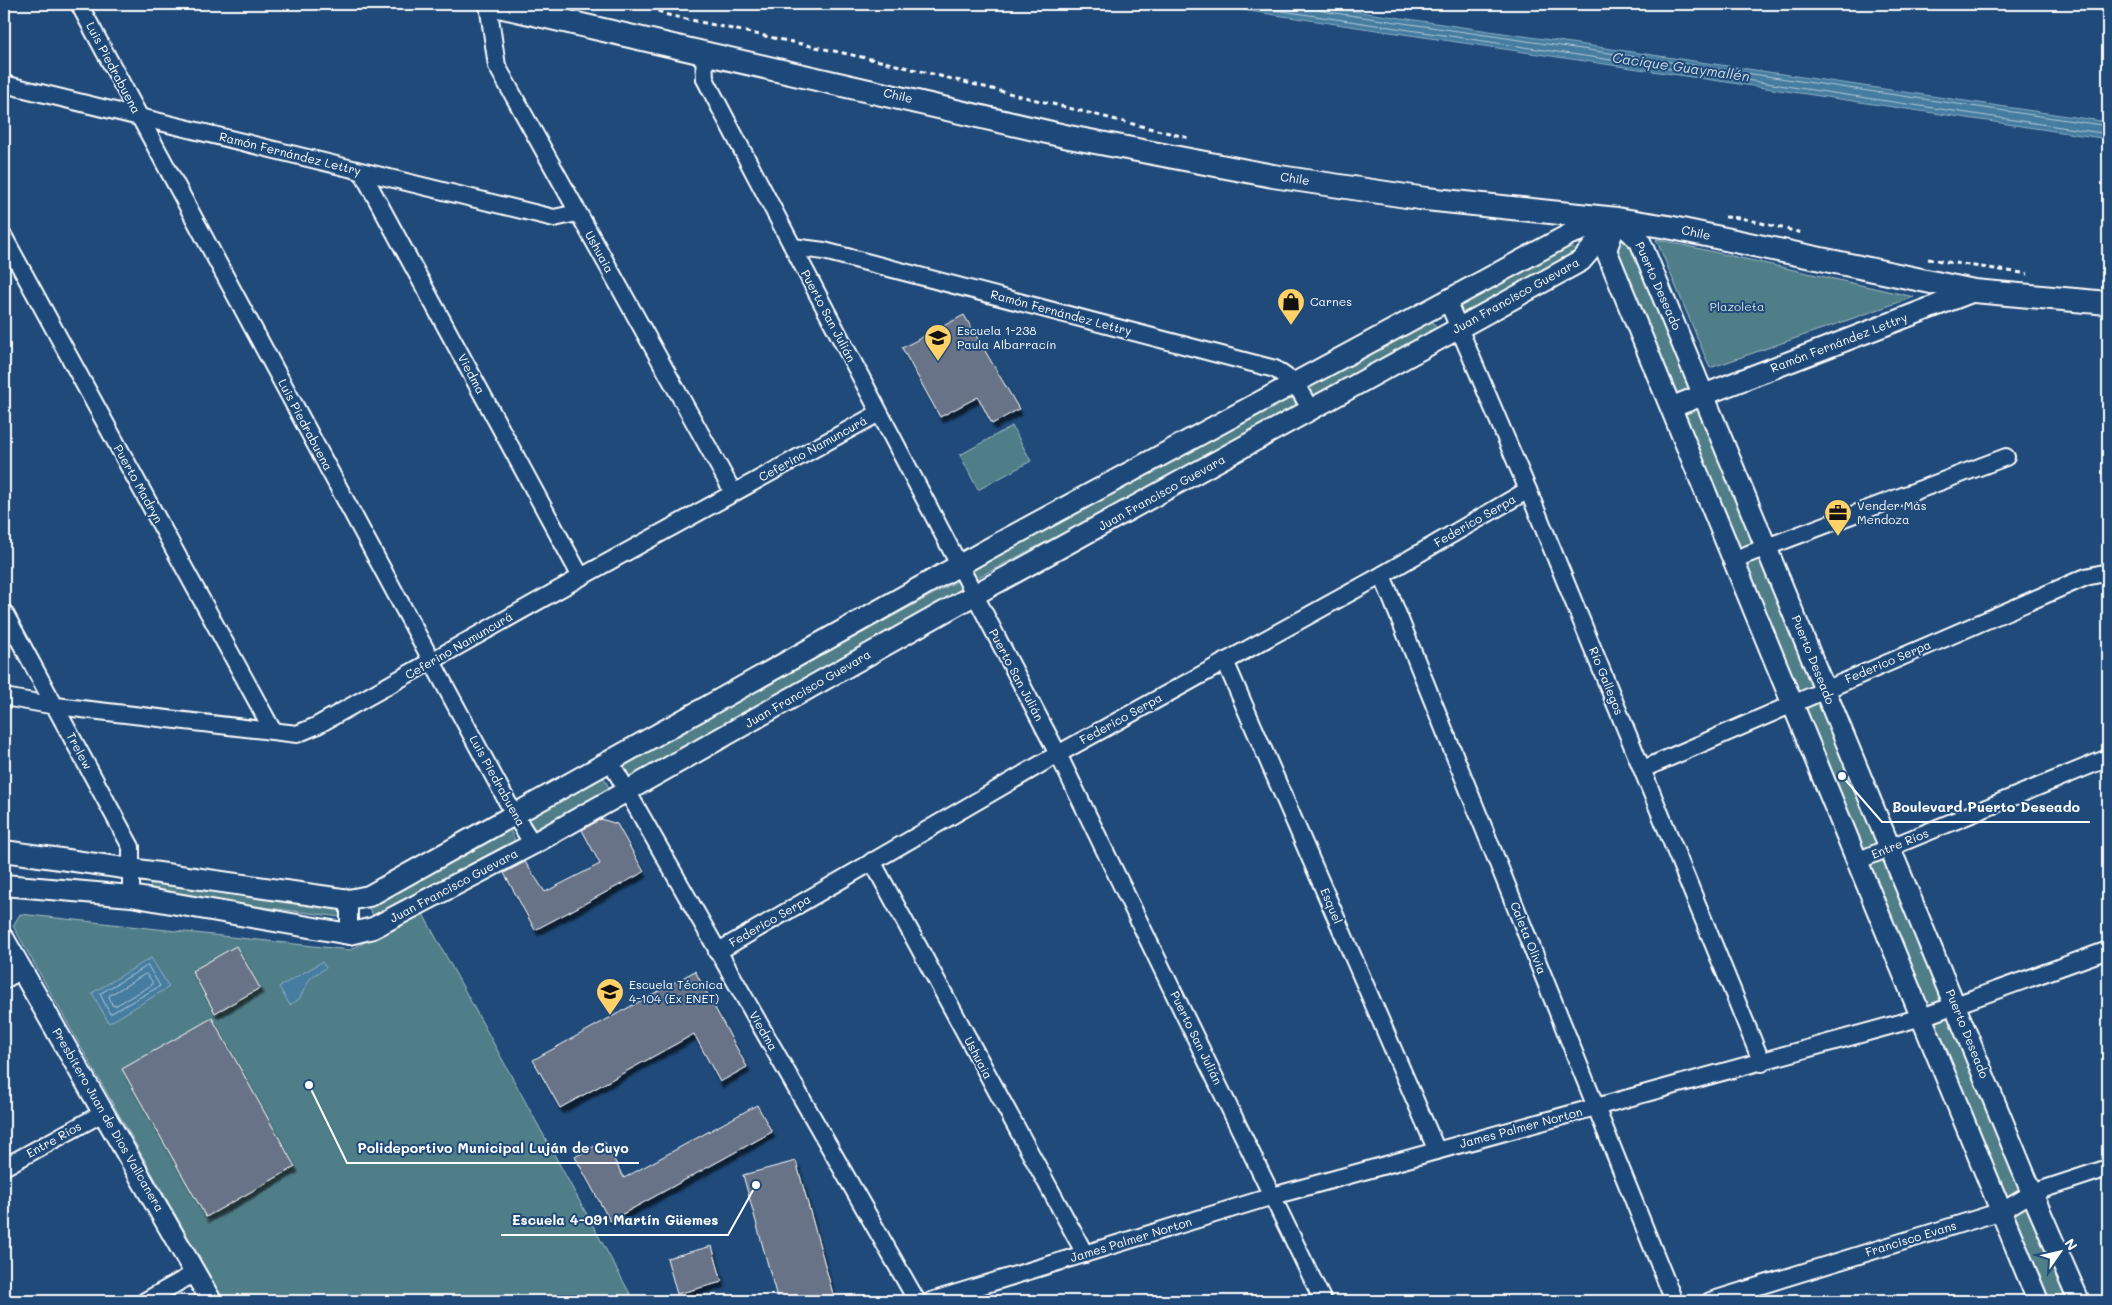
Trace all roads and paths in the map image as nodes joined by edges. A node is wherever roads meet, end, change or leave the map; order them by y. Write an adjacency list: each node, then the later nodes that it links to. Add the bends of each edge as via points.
1 (79, 4): 6 (street, Luis Piedrabuena)
2 (489, 4): 4 (main road, Chile); 9 (street, Ushuaia, via 497,66)
3 (641, 4): 7 (path, via 668,15 880,61)
4 (704, 54): 11 (main road, Chile, via 1069,137 1273,176 1426,199); 14 (street, Puerto San Julián, via 705,79)
5 (4, 84): 6 (street, Ramón Fernández Lettry)
6 (139, 116): 8 (street, Ramón Fernández Lettry); 38 (street, Luis Piedrabuena)
7 (1191, 138)
8 (362, 172): 9 (street, Ramón Fernández Lettry, via 554,218); 34 (street, Viedma)
9 (577, 213): 28 (street, Ushuaia)
10 (1722, 216): 12 (path)
11 (1617, 219): 17 (main road, Chile); 18 (street, via 1570,234); 20 (street, Juan Francisco Guevara, via 1582,261); 22 (street, Puerto Deseado, via 1640,241); 23 (street, via 1606,250)
12 (1806, 234)
13 (4, 237): 43 (street, Puerto Madryn)
14 (793, 248): 21 (street, Ramón Fernández Lettry, via 824,250 1265,367); 25 (street, Puerto San Julián)
15 (1920, 258): 16 (path)
16 (2035, 275)
17 (1974, 291): 19 (main road, Chile); 22 (street, Ramón Fernández Lettry)
18 (1447, 300): 20 (street, Río Gallegos); 21 (street)
19 (2108, 303)
20 (1459, 328): 24 (street, Juan Francisco Guevara); 27 (street, Río Gallegos)
21 (1295, 383): 24 (street, Ramón Fernández Lettry); 31 (street)
22 (1704, 395): 23 (street, Ramón Fernández Lettry); 29 (street, Puerto Deseado)
23 (1672, 407): 30 (street)
24 (1311, 410): 35 (street, Juan Francisco Guevara)
25 (879, 413): 28 (street, Ceferino Namuncurá); 31 (street, Puerto San Julián)
26 (2006, 457): 29 (street)
27 (1528, 490): 33 (street, Federico Serpa); 47 (street, Río Gallegos)
28 (733, 492): 34 (street, Ceferino Namuncurá)
29 (1767, 547): 30 (street); 39 (street, Puerto Deseado)
30 (1734, 559): 41 (street)
31 (959, 566): 35 (street, Puerto San Julián); 46 (street)
32 (2108, 572): 39 (street, Federico Serpa, via 2086,577)
33 (1382, 574): 37 (street, Federico Serpa); 67 (street, Caleta Olivia)
34 (581, 577): 38 (street, Ceferino Namuncurá)
35 (974, 595): 44 (street, Puerto San Julián); 48 (street, Juan Francisco Guevara)
36 (4, 612): 42 (street, Trelew)
37 (1225, 661): 44 (street, Federico Serpa); 69 (street, Esquel)
38 (433, 662): 43 (street, Ceferino Namuncurá, via 298,734); 49 (street, Luis Piedrabuena)
39 (1825, 688): 41 (street, Federico Serpa); 51 (street, Puerto Deseado)
40 (4, 697): 42 (street, Ceferino Namuncurá)
41 (1794, 703): 47 (street, Federico Serpa); 54 (street)
42 (56, 706): 43 (street, Ceferino Namuncurá); 55 (street, Trelew, via 130,847)
43 (273, 731)
44 (1058, 754): 53 (street, Federico Serpa); 73 (street, Puerto San Julián)
45 (2108, 758): 51 (street, Entre Ríos)
46 (610, 761): 48 (street, Viedma); 49 (street)
47 (1642, 769): 66 (street, Río Gallegos)
48 (628, 792): 50 (street, Juan Francisco Guevara); 62 (street, Viedma)
49 (515, 816): 50 (street, Luis Piedrabuena); 58 (street, via 369,896)
50 (533, 844): 59 (street, Juan Francisco Guevara, via 373,928)
51 (1890, 848): 54 (street, Entre Ríos); 64 (street, Puerto Deseado)
52 (4, 851): 55 (street)
53 (872, 861): 62 (street, Federico Serpa); 75 (street, Ushuaia)
54 (1857, 861): 65 (street)
55 (131, 868): 57 (street, Trelew); 58 (street)
56 (4, 885): 57 (street, Juan Francisco Guevara)
57 (131, 896): 59 (street, Juan Francisco Guevara)
58 (349, 900): 59 (street)
59 (349, 934)
60 (4, 939): 63 (street, Presbítero Juan de Dios Vallcanera)
61 (2108, 950): 64 (street, James Palmer Norton)
62 (717, 952): 79 (street, Viedma)
63 (12, 973): 68 (street, Presbítero Juan de Dios Vallcanera)
64 (1956, 1006): 65 (street, James Palmer Norton); 72 (street, Puerto Deseado)
65 (1922, 1017): 66 (street, James Palmer Norton); 74 (street)
66 (1762, 1063): 67 (street, James Palmer Norton)
67 (1597, 1108): 69 (street, James Palmer Norton); 82 (street, Caleta Olivia)
68 (103, 1113): 70 (street, Entre Ríos); 76 (street, Presbítero Juan de Dios Vallcanera)
69 (1436, 1151): 73 (street, James Palmer Norton)
70 (4, 1167)
71 (2108, 1168): 72 (street, Francisco Evans)
72 (2032, 1193): 74 (street, Francisco Evans); 85 (street, Puerto Deseado)
73 (1273, 1196): 75 (street, James Palmer Norton); 81 (street, Puerto San Julián)
74 (2002, 1211): 83 (street, Francisco Evans); 84 (street)
75 (1085, 1254): 80 (street, James Palmer Norton)
76 (195, 1273): 77 (street); 78 (street, Presbítero Juan de Dios Vallcanera)
77 (145, 1301)
78 (211, 1301)
79 (917, 1301)
80 (931, 1301)
81 (1323, 1301)
82 (1674, 1301)
83 (1710, 1301)
84 (2038, 1301)
85 (2079, 1301)

